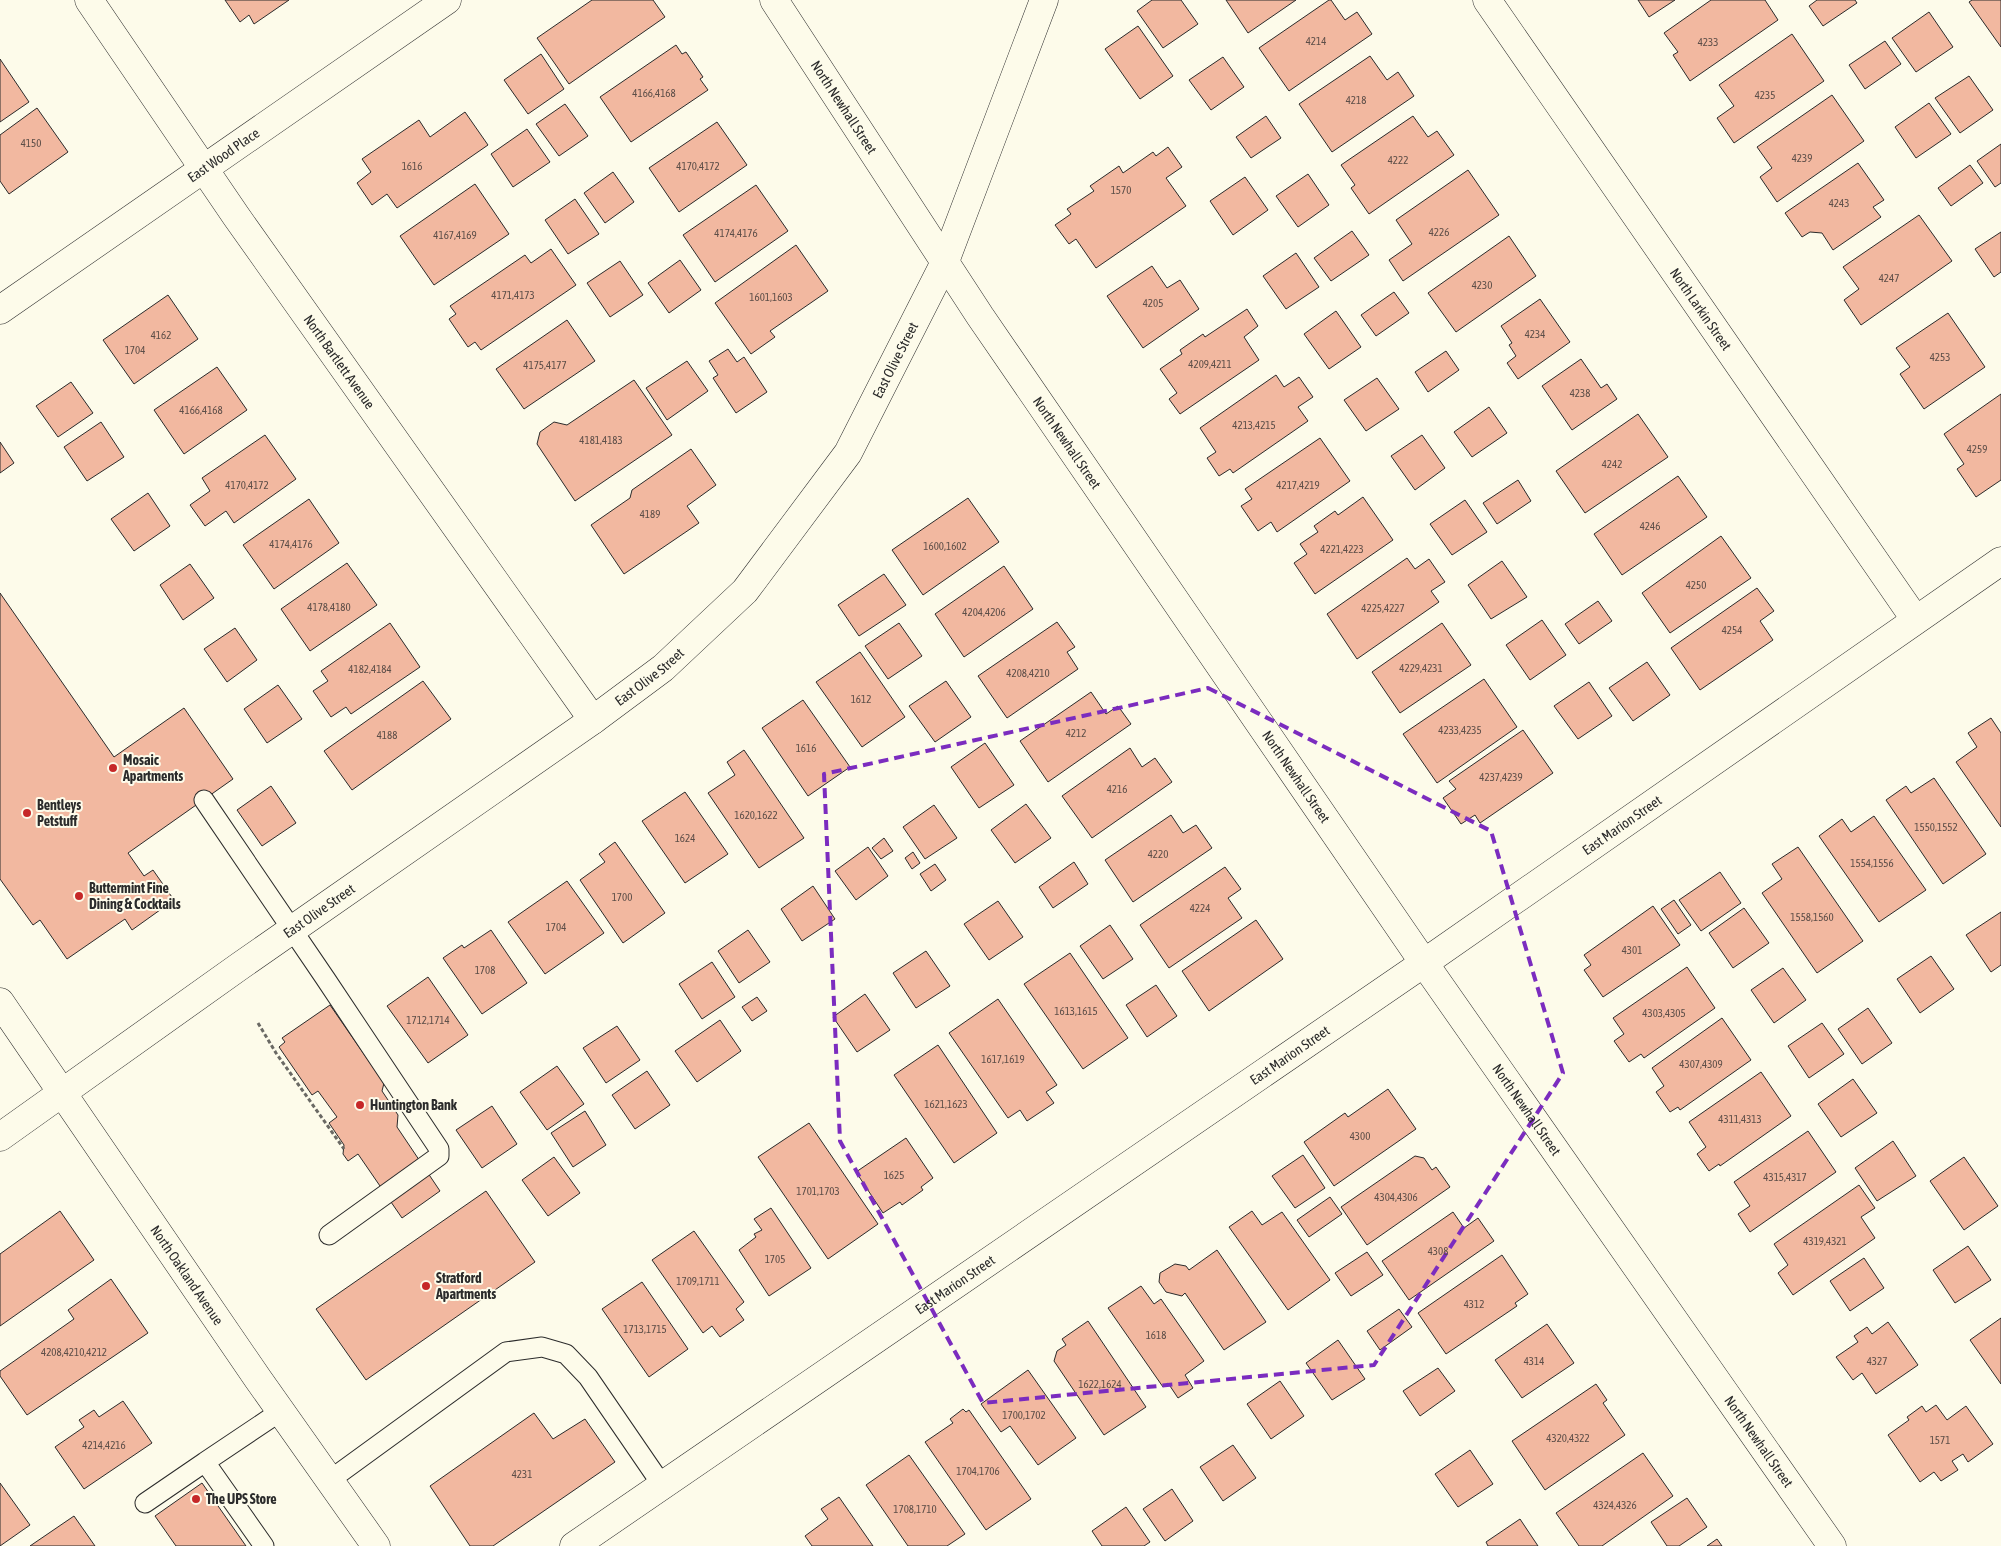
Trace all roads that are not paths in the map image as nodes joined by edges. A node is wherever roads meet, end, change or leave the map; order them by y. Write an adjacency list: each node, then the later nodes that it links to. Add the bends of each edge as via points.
1 (89, 0): 6 (street, North Bartlett Avenue)
2 (446, 0): 6 (street, East Wood Place)
3 (774, 0): 7 (street, North Newhall Street)
4 (1044, 0): 7 (street, East Olive Street)
5 (1487, 0): 10 (street, North Larkin Street)
6 (204, 168): 8 (street, East Wood Place); 11 (street, North Bartlett Avenue)
7 (944, 264): 11 (street, East Olive Street, via 848,453 745,590 663,668); 14 (street, North Newhall Street)
8 (0, 310)
9 (2001, 561): 10 (street, East Marion Street)
10 (1916, 619): 14 (street, East Marion Street)
11 (593, 720): 13 (street, East Olive Street)
12 (204, 800): 13 (lane)
13 (293, 930): 16 (street, East Olive Street); 18 (lane, via 439,1149 439,1156)
14 (1424, 963): 22 (street, East Marion Street); 27 (street, North Newhall Street)
15 (0, 1002): 16 (street, North Oakland Avenue)
16 (62, 1093): 17 (street, East Olive Street); 19 (street, North Oakland Avenue)
17 (0, 1136)
18 (329, 1235)
19 (281, 1411): 20 (lane); 21 (street, North Oakland Avenue)
20 (205, 1462): 23 (lane); 24 (lane)
21 (330, 1480): 22 (lane, via 506,1352 542,1347 566,1354 588,1377); 25 (street, North Oakland Avenue)
22 (662, 1485): 26 (street, East Marion Street)
23 (145, 1503)
24 (264, 1546)
25 (376, 1546)
26 (574, 1546)
27 (1832, 1546)

